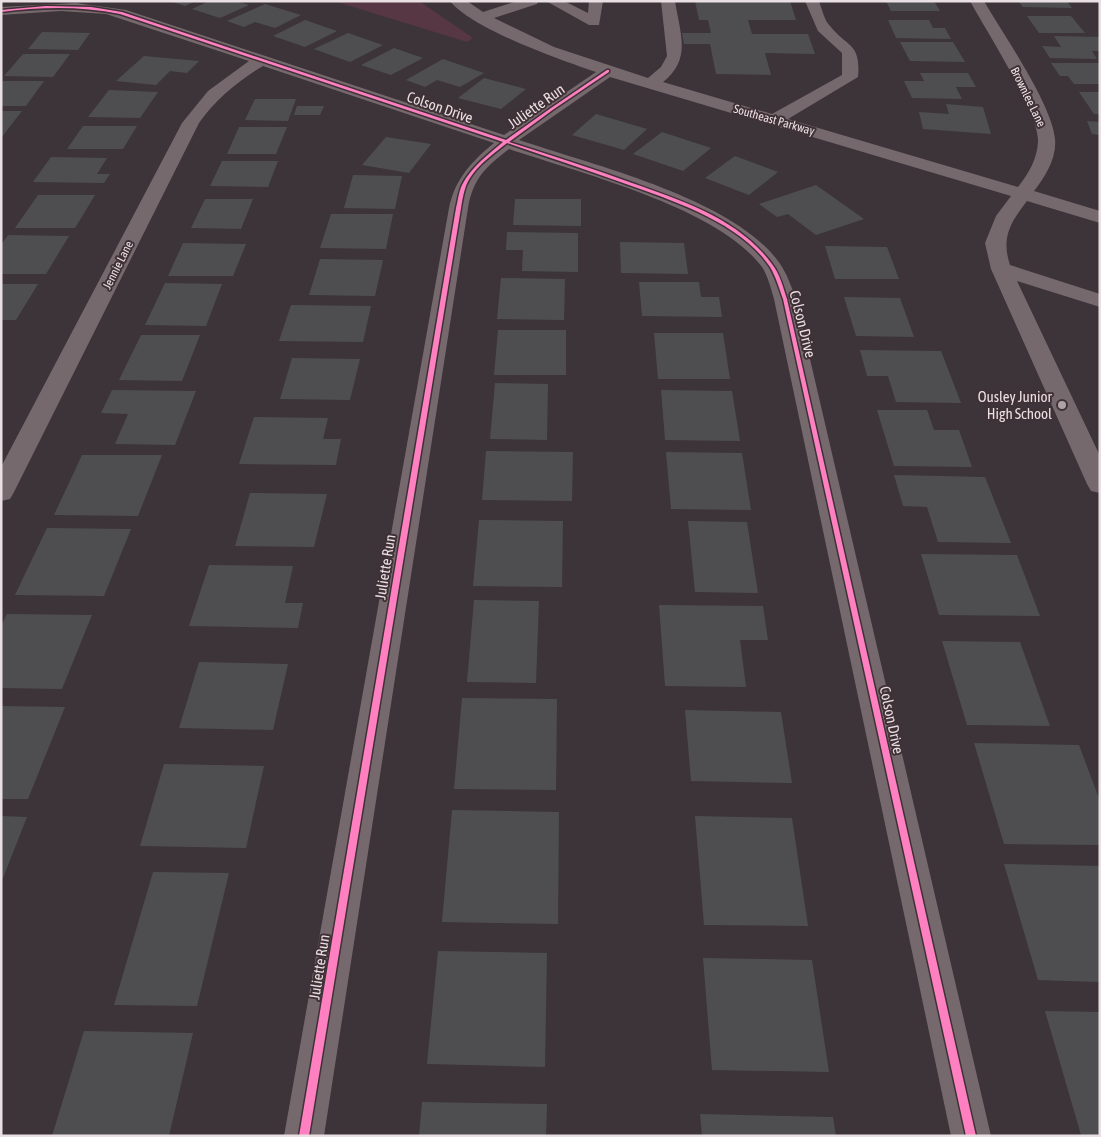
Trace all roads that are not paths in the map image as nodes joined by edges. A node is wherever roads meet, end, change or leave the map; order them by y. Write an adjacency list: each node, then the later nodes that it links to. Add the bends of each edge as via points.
1 (457, 1): 9 (street, Southeast Parkway)
2 (532, 1): 9 (street)
3 (553, 1): 4 (street, via 594,22)
4 (596, 1)
5 (668, 1): 12 (street, via 675,56 668,70)
6 (812, 1): 13 (street, via 824,29 843,42 853,58 850,77)
7 (977, 1): 15 (street, Brownlee Lane, via 1038,111 1047,138 1042,167)
8 (1, 11): 10 (street, Colson Drive, via 96,7)
9 (480, 18): 11 (street, Southeast Parkway, via 536,46)
10 (262, 60): 14 (street, Colson Drive); 20 (street, Jennie Lane, via 221,86 191,123)
11 (608, 71): 12 (street, Southeast Parkway); 14 (street, Juliette Run)
12 (650, 84): 13 (street, Southeast Parkway)
13 (774, 120): 15 (street, Southeast Parkway)
14 (507, 142): 21 (street, Juliette Run, via 465,184 454,230); 22 (street, Colson Drive, via 687,205 751,243 771,265 787,308)
15 (1022, 194): 16 (street, Southeast Parkway); 17 (street, Brownlee Lane, via 994,244)
16 (1100, 217)
17 (1001, 269): 18 (street); 19 (street, Brownlee Lane)
18 (1100, 301)
19 (1100, 484)
20 (1, 492)
21 (304, 1136)
22 (971, 1136)

